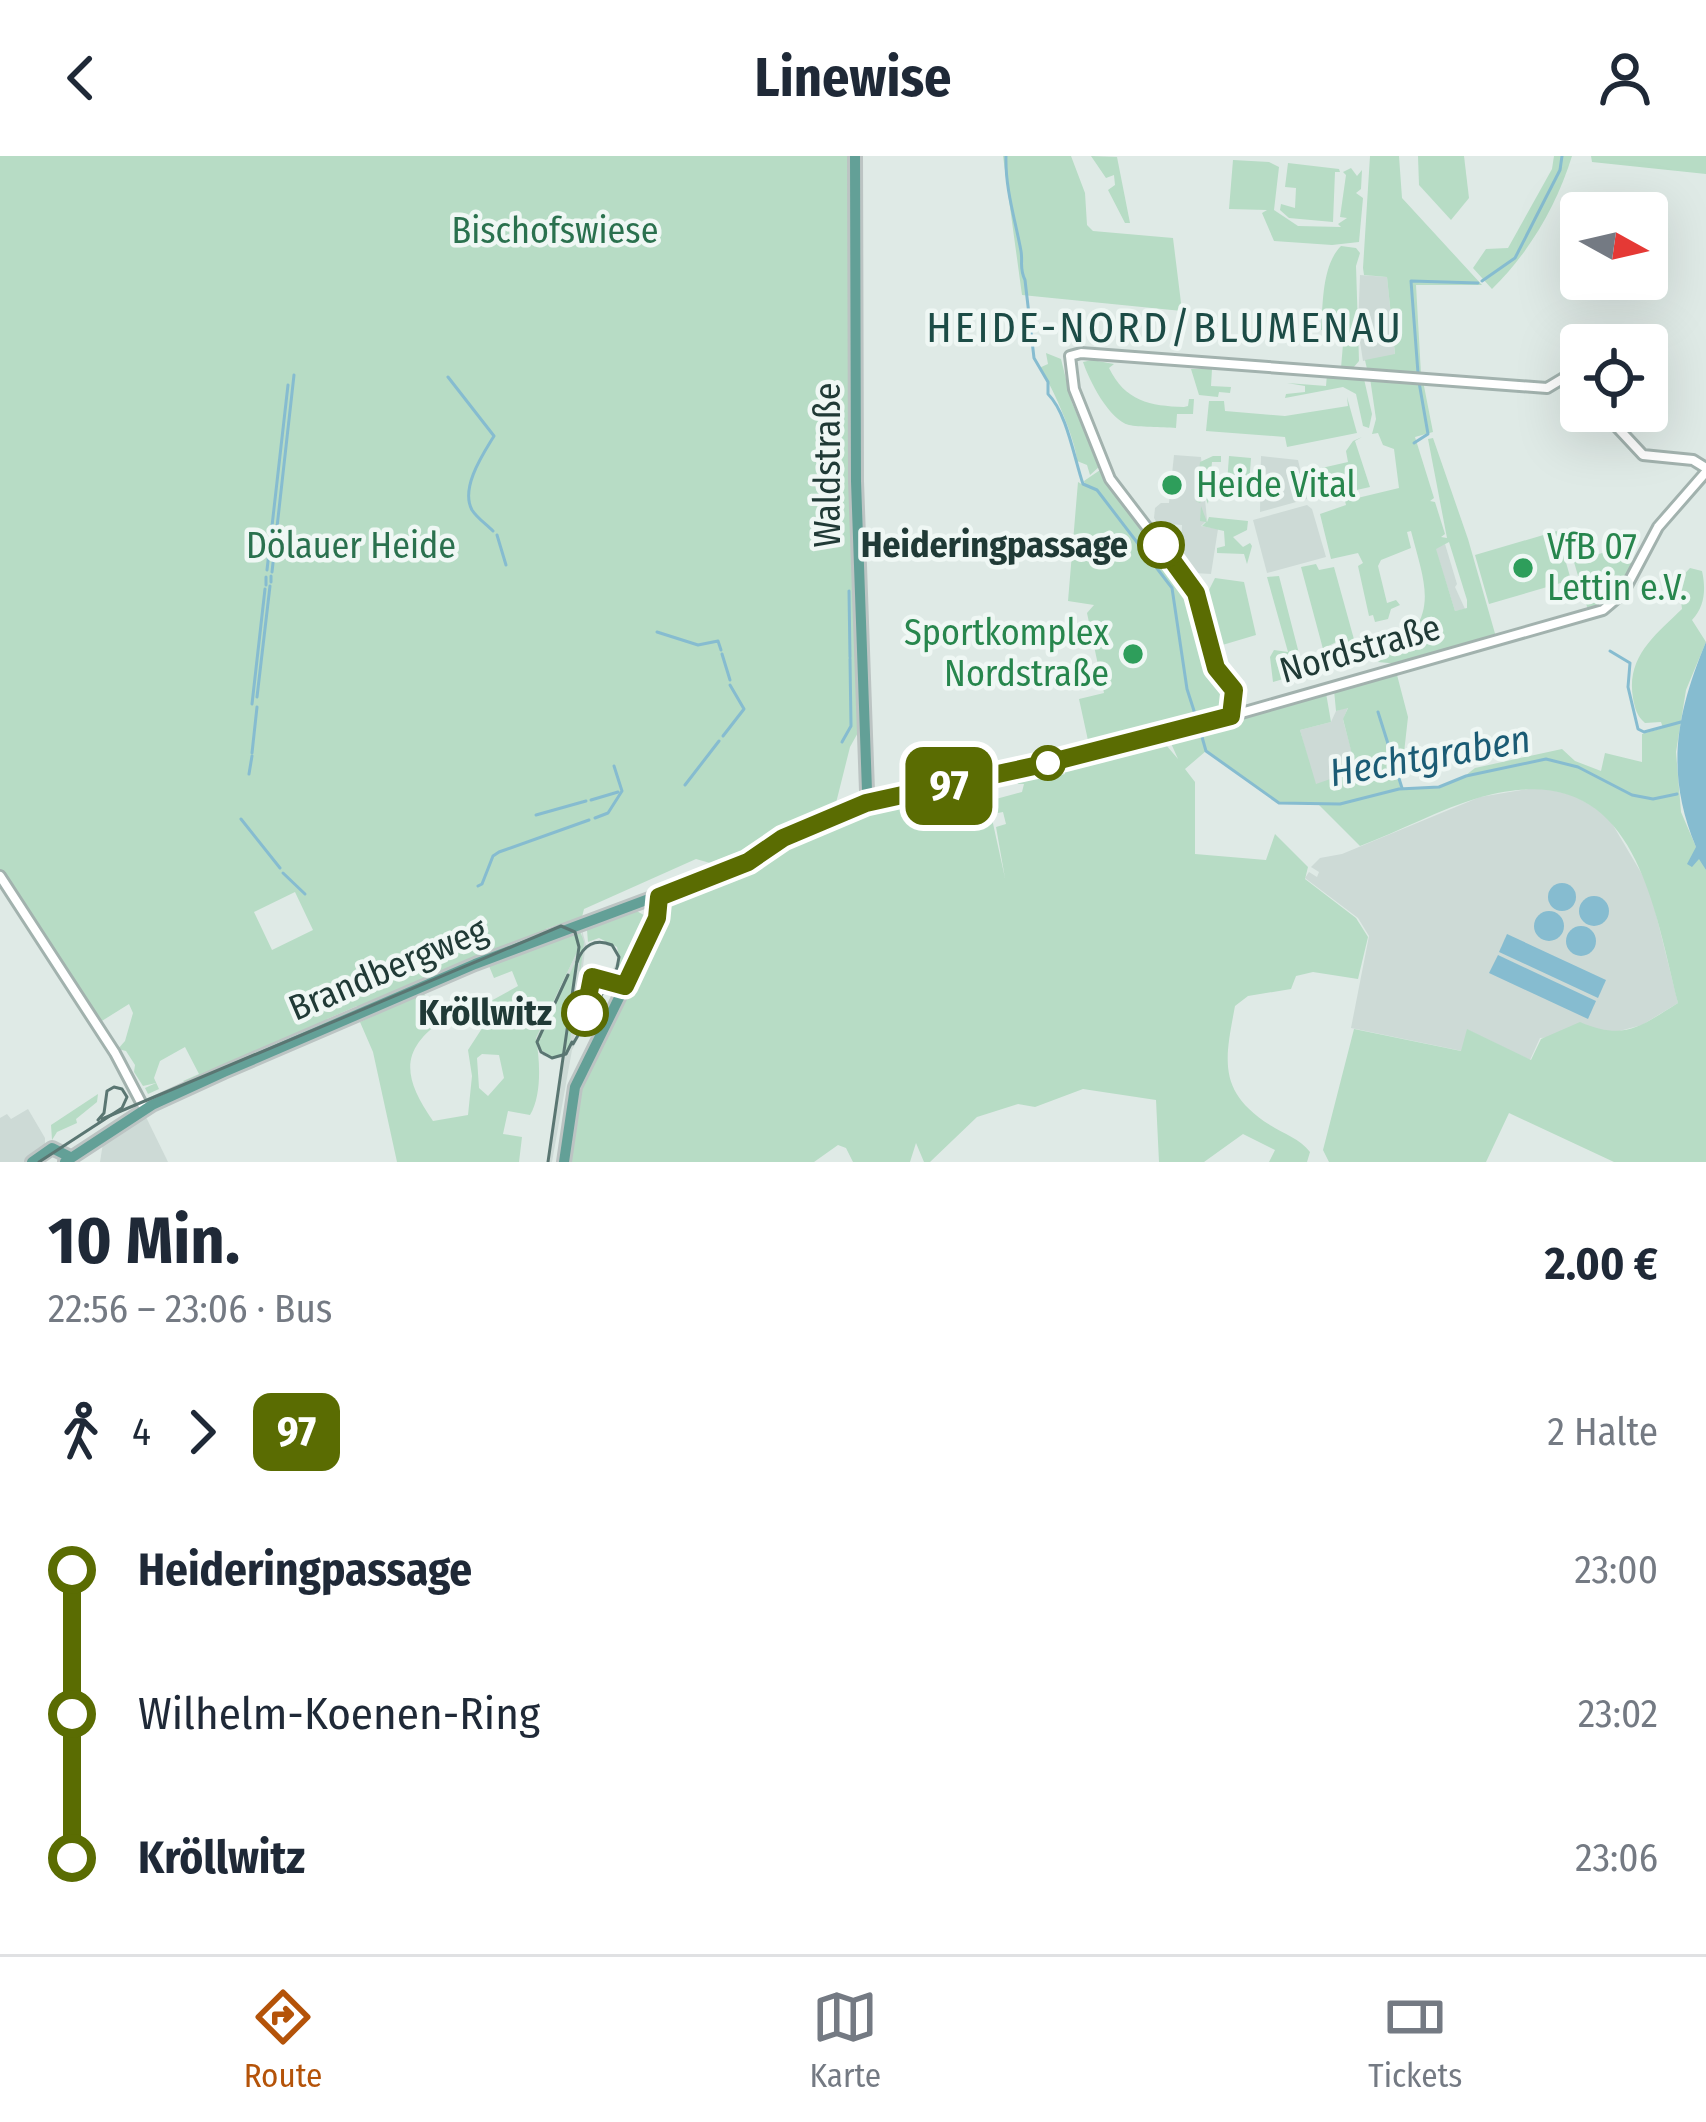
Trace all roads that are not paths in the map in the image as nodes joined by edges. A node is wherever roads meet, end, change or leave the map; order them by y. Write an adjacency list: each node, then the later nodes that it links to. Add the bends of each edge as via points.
1 (855, 156): 6 (main road, Waldstraße, via 856,481 865,774)
2 (1560, 381): 5 (street, via 1546,388 1070,356 1073,389 1113,485 1196,593 1216,668 1234,690)
3 (1622, 432): 4 (street, via 1643,455 1693,460)
4 (1706, 470): 5 (street, Nordstraße, via 1604,610)
5 (1231, 716): 6 (street, Nordstraße)
6 (873, 797): 8 (main road, Nordstraße)
7 (0, 876): 9 (street)
8 (659, 897): 9 (main road, Brandbergweg, via 475,964); 12 (main road, via 652,931 575,1087)
9 (145, 1110): 10 (main road, Brandbergweg)
10 (62, 1157): 11 (main road, Brandbergweg)
11 (32, 1162)
12 (564, 1162)

